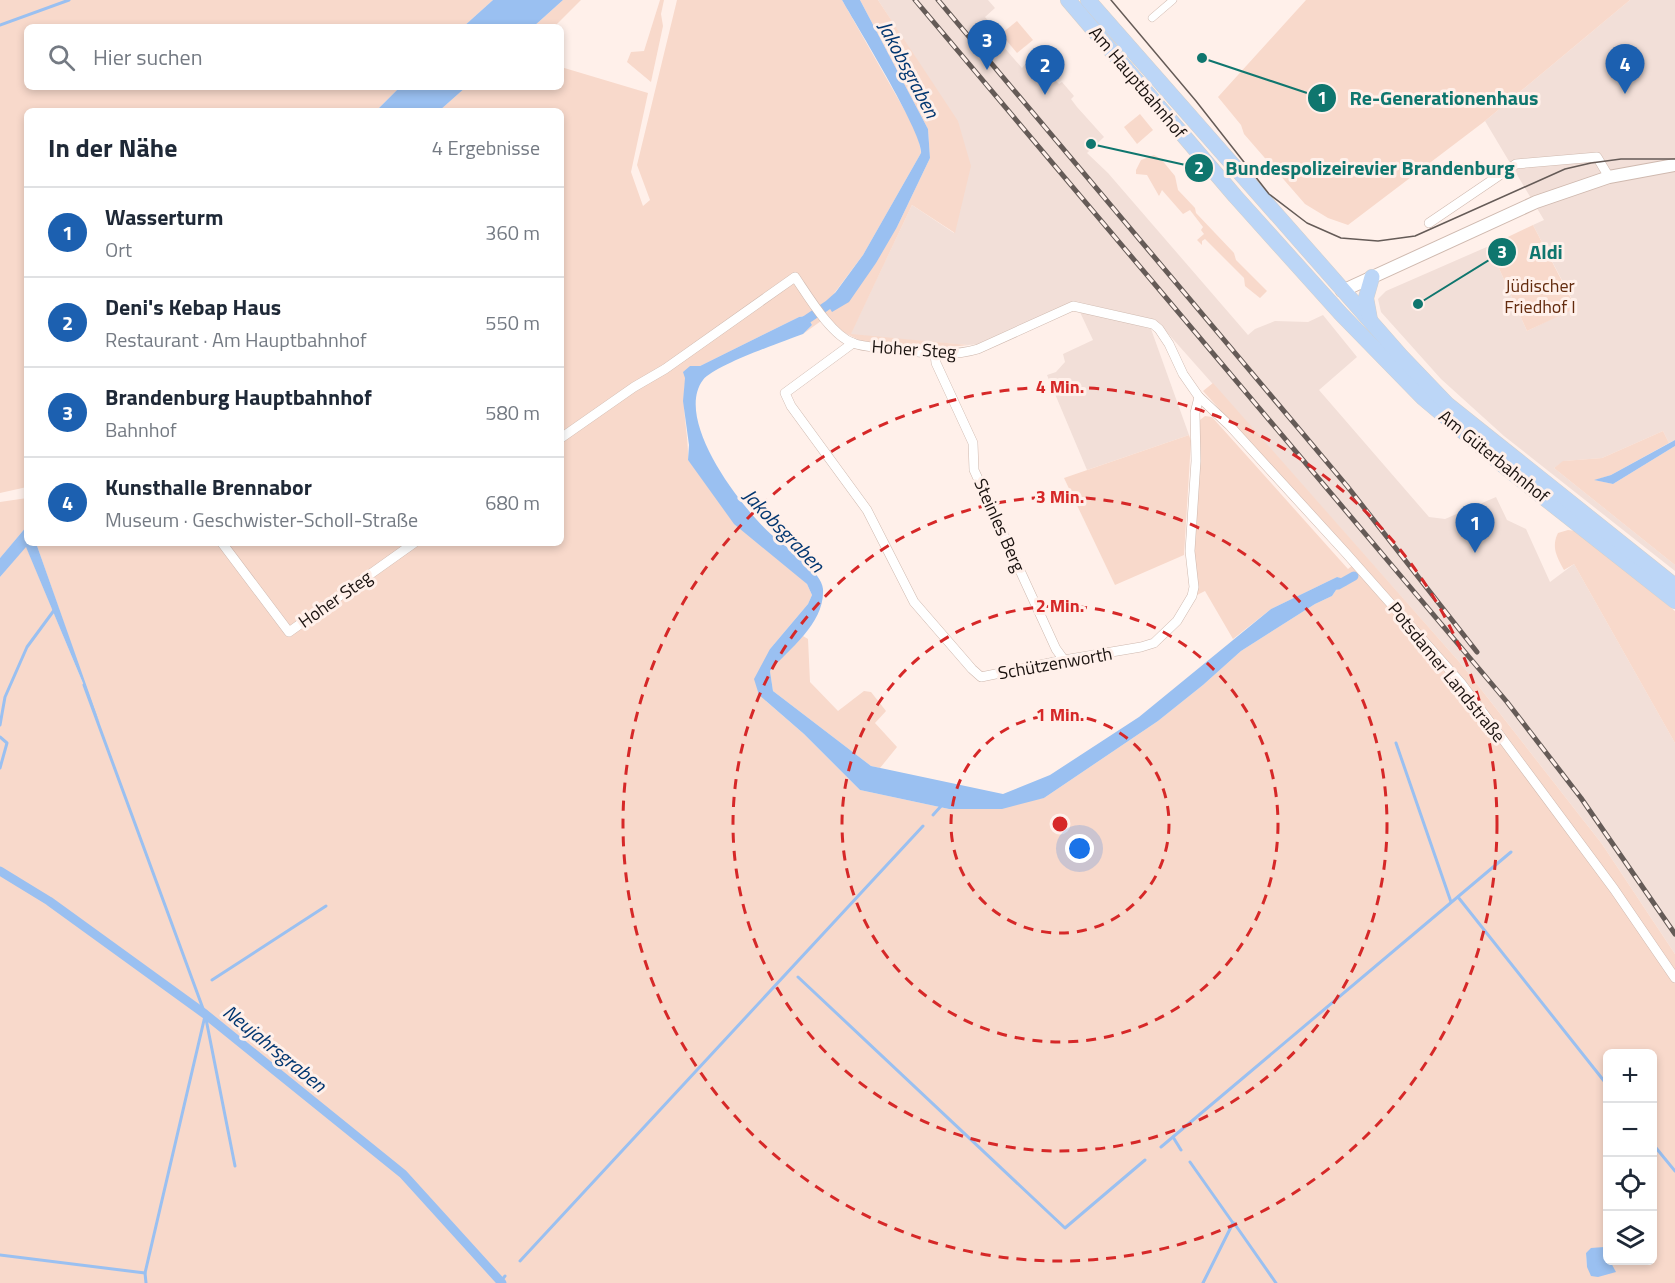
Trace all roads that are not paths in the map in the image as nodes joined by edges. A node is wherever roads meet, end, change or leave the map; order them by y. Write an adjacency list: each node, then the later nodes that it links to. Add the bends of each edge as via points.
1 (1068, 0): 10 (main road, Am Hauptbahnhof)
2 (1088, 0): 9 (main road, Am Hauptbahnhof)
3 (1173, 0): 4 (street)
4 (1152, 18)
5 (1675, 165): 6 (street)
6 (1609, 177): 7 (street, via 1597,157 1516,164); 8 (street, via 1536,202)
7 (1429, 223)
8 (1372, 277): 9 (street); 11 (main road, via 1366,291 1366,307)
9 (1342, 291): 10 (main road); 11 (main road, Am Güterbahnhof)
10 (1326, 298): 17 (main road, Am Güterbahnhof, via 1423,398)
11 (1377, 330): 17 (main road, Am Güterbahnhof, via 1447,404)
12 (853, 344): 13 (street, Hoher Steg); 16 (street, Hoher Steg, via 825,319 795,277); 22 (street, Schützenworth, via 785,393 867,510 914,602 981,677)
13 (936, 354): 14 (street, Hoher Steg, via 978,349 1079,306 1153,324 1169,344); 22 (street, Steinles Berg, via 936,363 973,443 974,470)
14 (1192, 388): 15 (street, Potsdamer Landstraße)
15 (1199, 397): 22 (street, Schützenworth, via 1195,413 1190,551 1194,587 1188,605 1154,643); 23 (street, Potsdamer Landstraße, via 1338,543 1461,683)
16 (564, 436)
17 (1561, 502): 20 (main road, Am Güterbahnhof); 21 (main road, Am Güterbahnhof)
18 (224, 546): 19 (street, Hoher Steg, via 289,632)
19 (410, 546)
20 (1675, 586)
21 (1675, 601)
22 (1064, 660)
23 (1675, 978)

